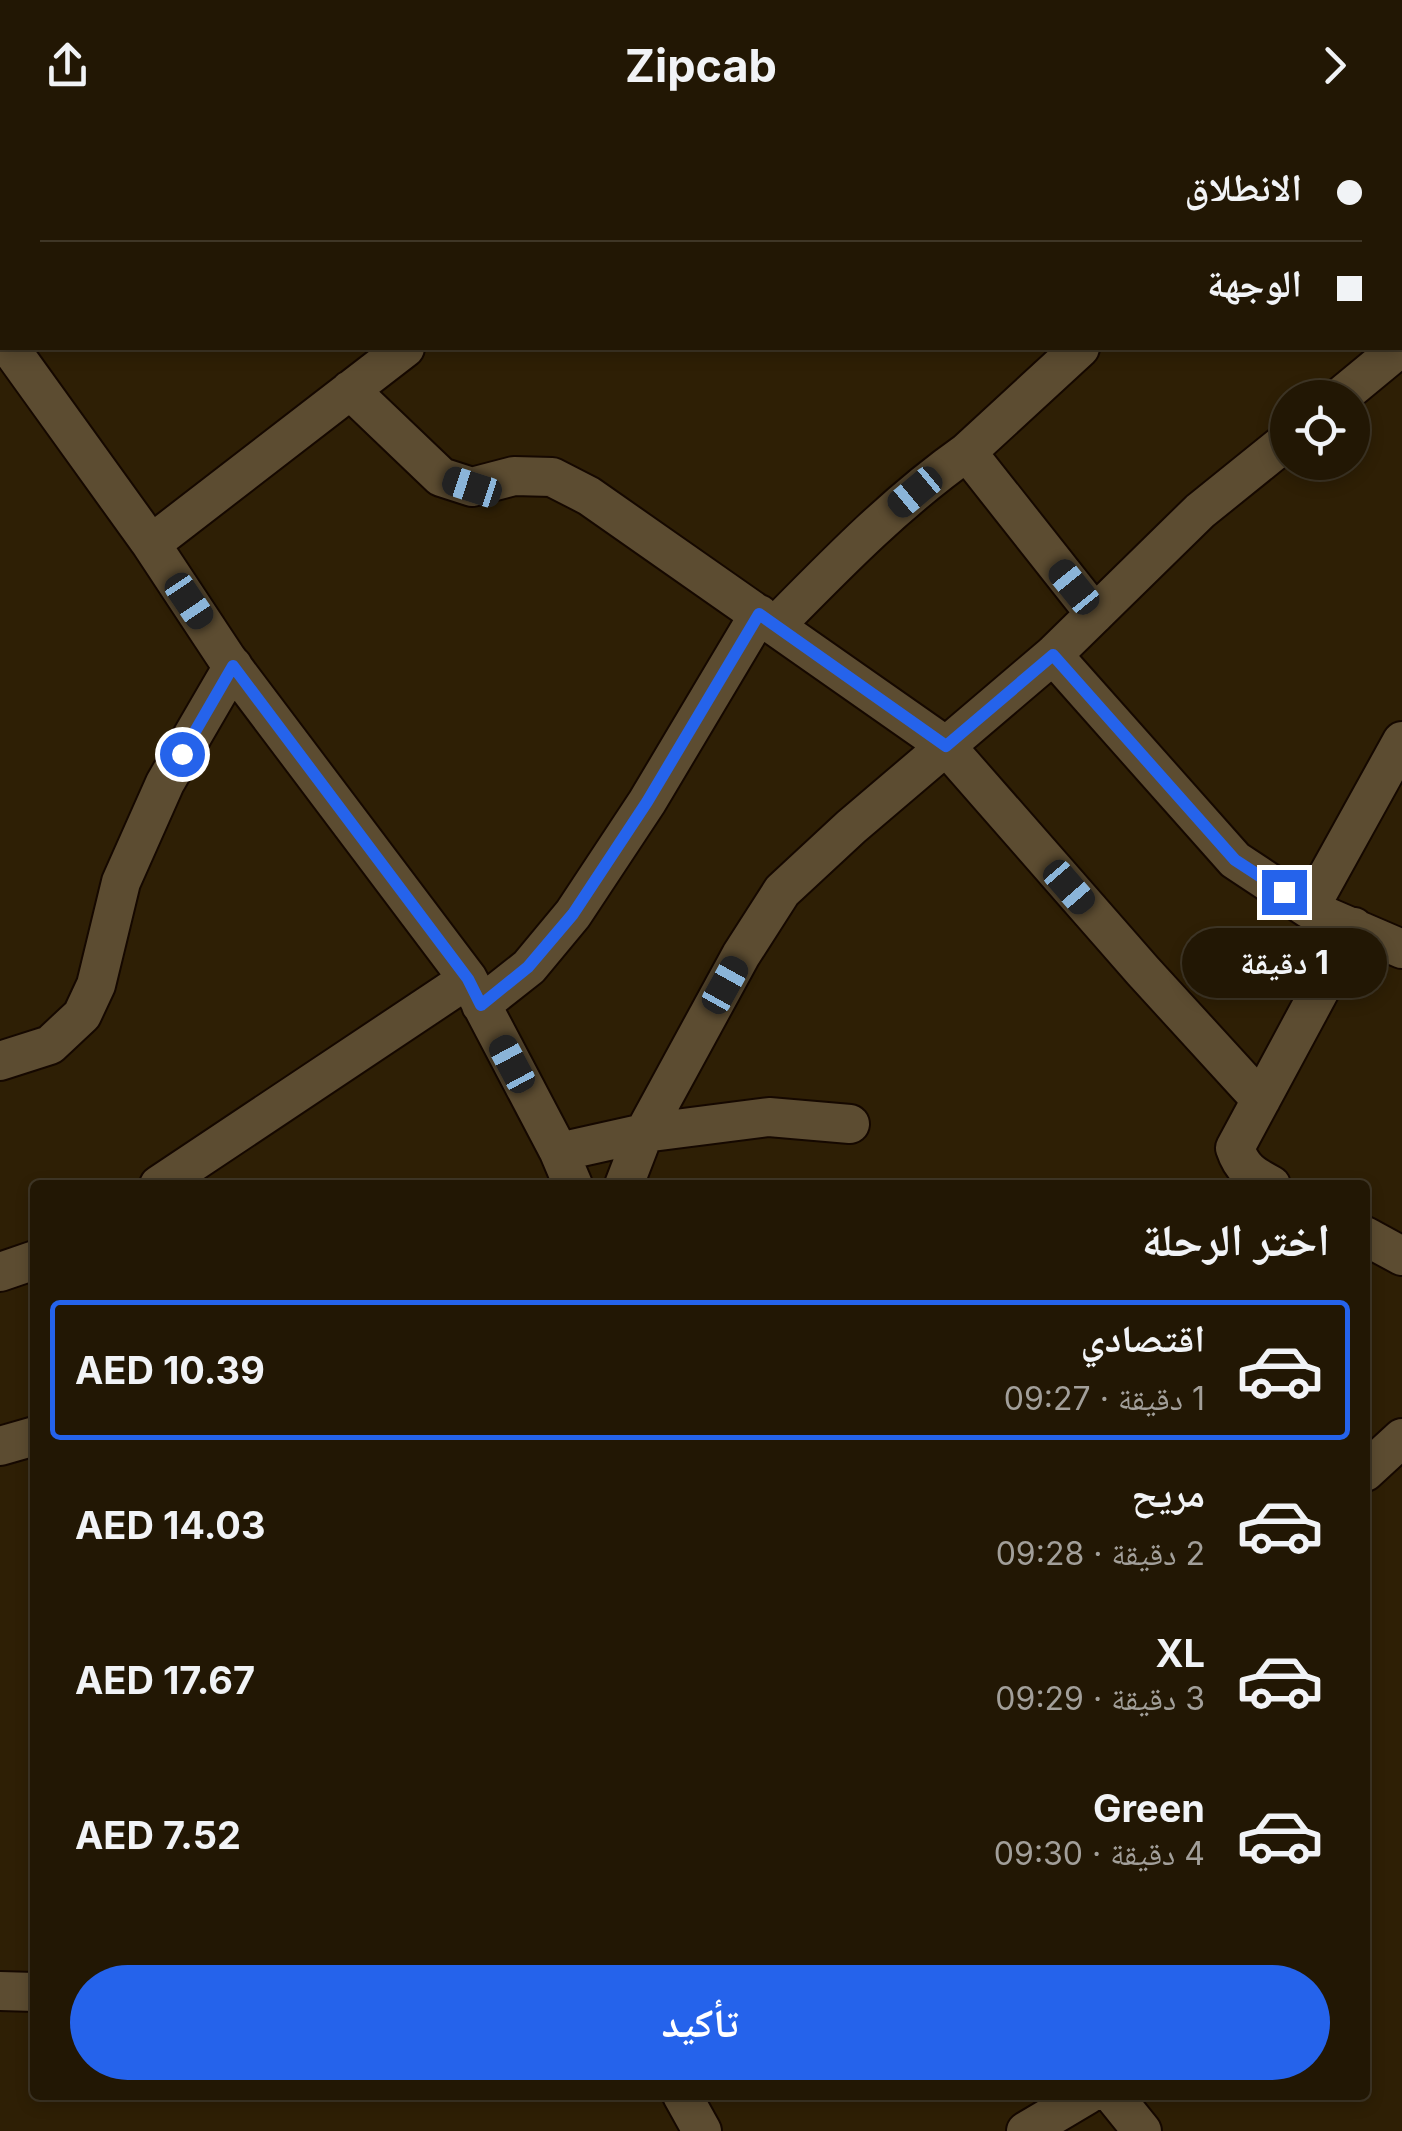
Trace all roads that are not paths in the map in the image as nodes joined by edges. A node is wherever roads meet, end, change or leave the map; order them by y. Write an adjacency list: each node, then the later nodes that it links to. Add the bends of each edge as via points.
1 (11, 350): 9 (street)
2 (402, 350): 6 (street)
3 (1078, 350): 7 (street)
4 (1397, 350): 5 (street)
5 (1361, 380)
6 (350, 390): 9 (street); 11 (street, via 442,477 472,487 514,476 552,478 589,496)
7 (967, 452): 10 (street); 11 (street)
8 (1270, 455): 10 (street, via 1200,511)
9 (151, 544): 13 (street)
10 (1095, 614): 12 (street)
11 (767, 620): 15 (street); 19 (street, via 573,914 528,967)
12 (1053, 655): 15 (street); 16 (street, via 1235,860)
13 (233, 666): 19 (street); 20 (street, via 166,783 121,882 96,986 82,1015 50,1045)
14 (1402, 741): 16 (street)
15 (946, 746): 21 (street); 23 (street, via 782,891)
16 (1309, 909): 17 (street)
17 (1354, 927): 18 (street); 21 (street)
18 (1402, 948)
19 (474, 992): 24 (street); 25 (street)
20 (0, 1060)
21 (1261, 1100): 27 (street, via 1235,1148 1248,1173)
22 (850, 1124): 23 (street, via 769,1117)
23 (644, 1132): 24 (street); 26 (street)
24 (566, 1169)
25 (167, 1180)
26 (626, 1180)
27 (1261, 1180)
28 (1370, 1239): 29 (street)
29 (1402, 1256)
30 (30, 1262): 31 (street)
31 (0, 1272)
32 (30, 1437): 34 (street)
33 (1402, 1438): 35 (street)
34 (0, 1446)
35 (1370, 1467)
36 (0, 1991): 37 (street)
37 (30, 1992)
38 (685, 2100): 41 (street)
39 (1078, 2100): 42 (street)
40 (1117, 2100): 43 (street)
41 (702, 2131)
42 (1026, 2131)
43 (1142, 2131)

